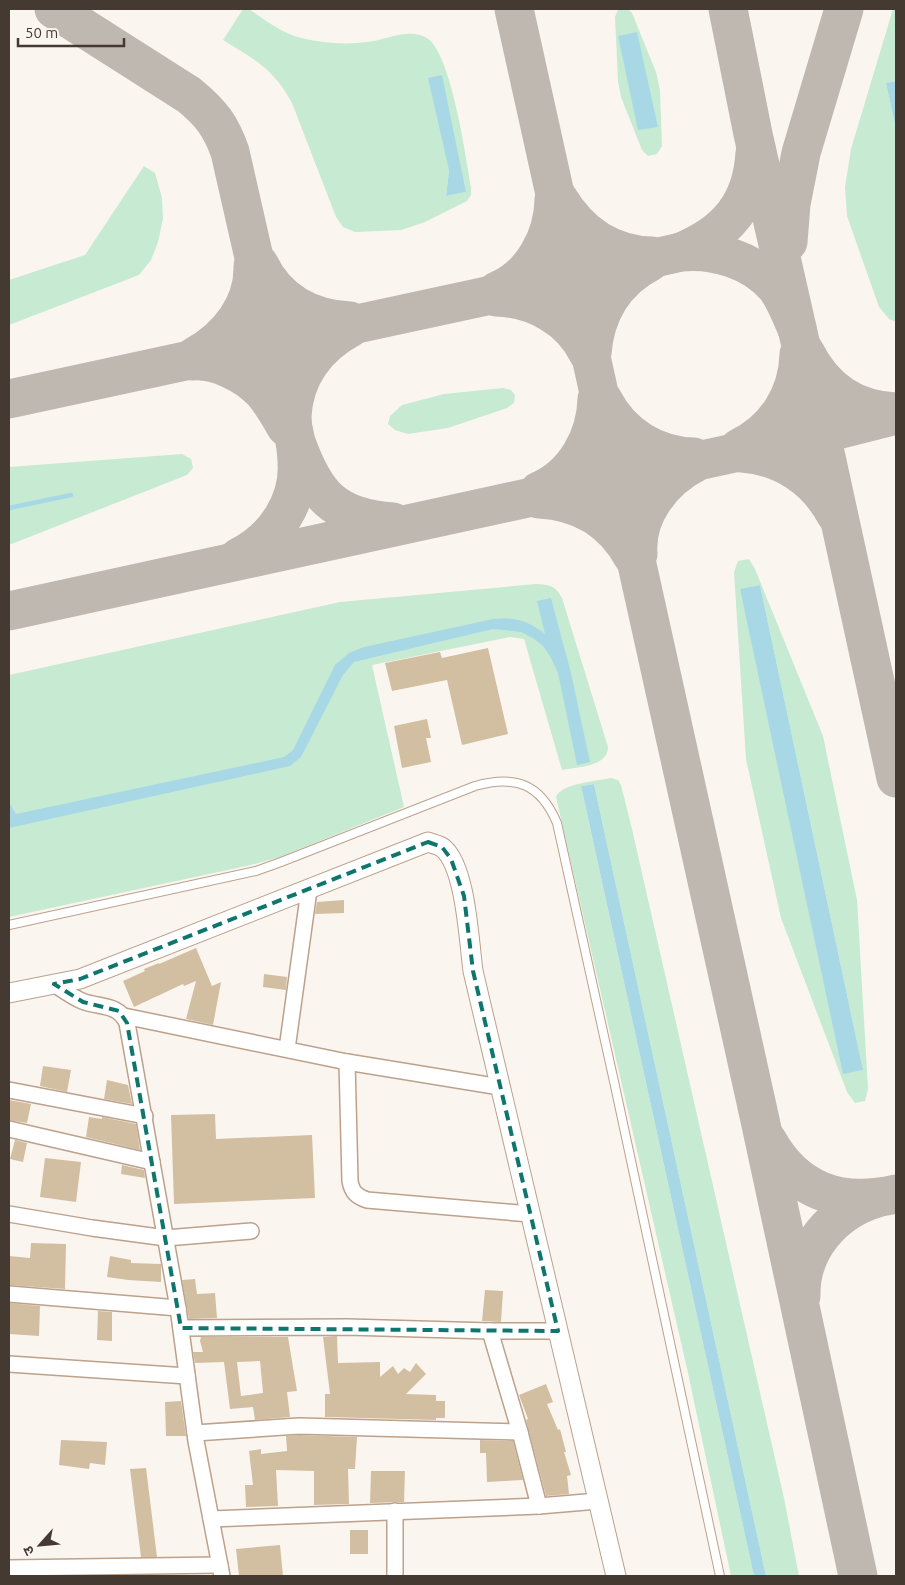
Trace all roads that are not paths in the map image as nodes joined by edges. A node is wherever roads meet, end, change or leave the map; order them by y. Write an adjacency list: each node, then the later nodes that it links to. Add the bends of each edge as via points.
1 (308, 890): 3 (street, via 80,979); 6 (street); 8 (street, via 428,842 442,847 451,859 464,896 473,971)
2 (9, 925): 34 (lane, via 256,871 475,786 505,781 532,789 551,810 556,824)
3 (54, 984): 4 (street); 5 (street, via 83,1002 112,1008)
4 (9, 993)
5 (124, 1016): 6 (street); 10 (street, via 128,1022)
6 (287, 1049): 7 (street)
7 (348, 1062): 8 (street); 14 (street, via 350,1181 357,1196 367,1200)
8 (500, 1087): 14 (street)
9 (9, 1090): 10 (street)
10 (145, 1116): 12 (street)
11 (9, 1129): 12 (street)
12 (152, 1162): 16 (street)
13 (9, 1214): 16 (street)
14 (530, 1214): 21 (street)
15 (251, 1231): 16 (street)
16 (166, 1238): 18 (street)
17 (9, 1294): 18 (street)
18 (178, 1308): 19 (street)
19 (181, 1328): 20 (street, via 347,1327); 23 (street)
20 (490, 1331): 21 (street); 24 (street)
21 (558, 1331): 26 (street)
22 (9, 1364): 23 (street)
23 (187, 1376): 25 (street)
24 (520, 1432): 25 (street, via 299,1426); 27 (street)
25 (195, 1433): 29 (street)
26 (598, 1502): 27 (street); 33 (street)
27 (539, 1506): 28 (street)
28 (395, 1511): 29 (street); 32 (street)
29 (211, 1519): 31 (street)
30 (9, 1568): 31 (street)
31 (221, 1571)
32 (395, 1576)
33 (616, 1576)
34 (720, 1576)

